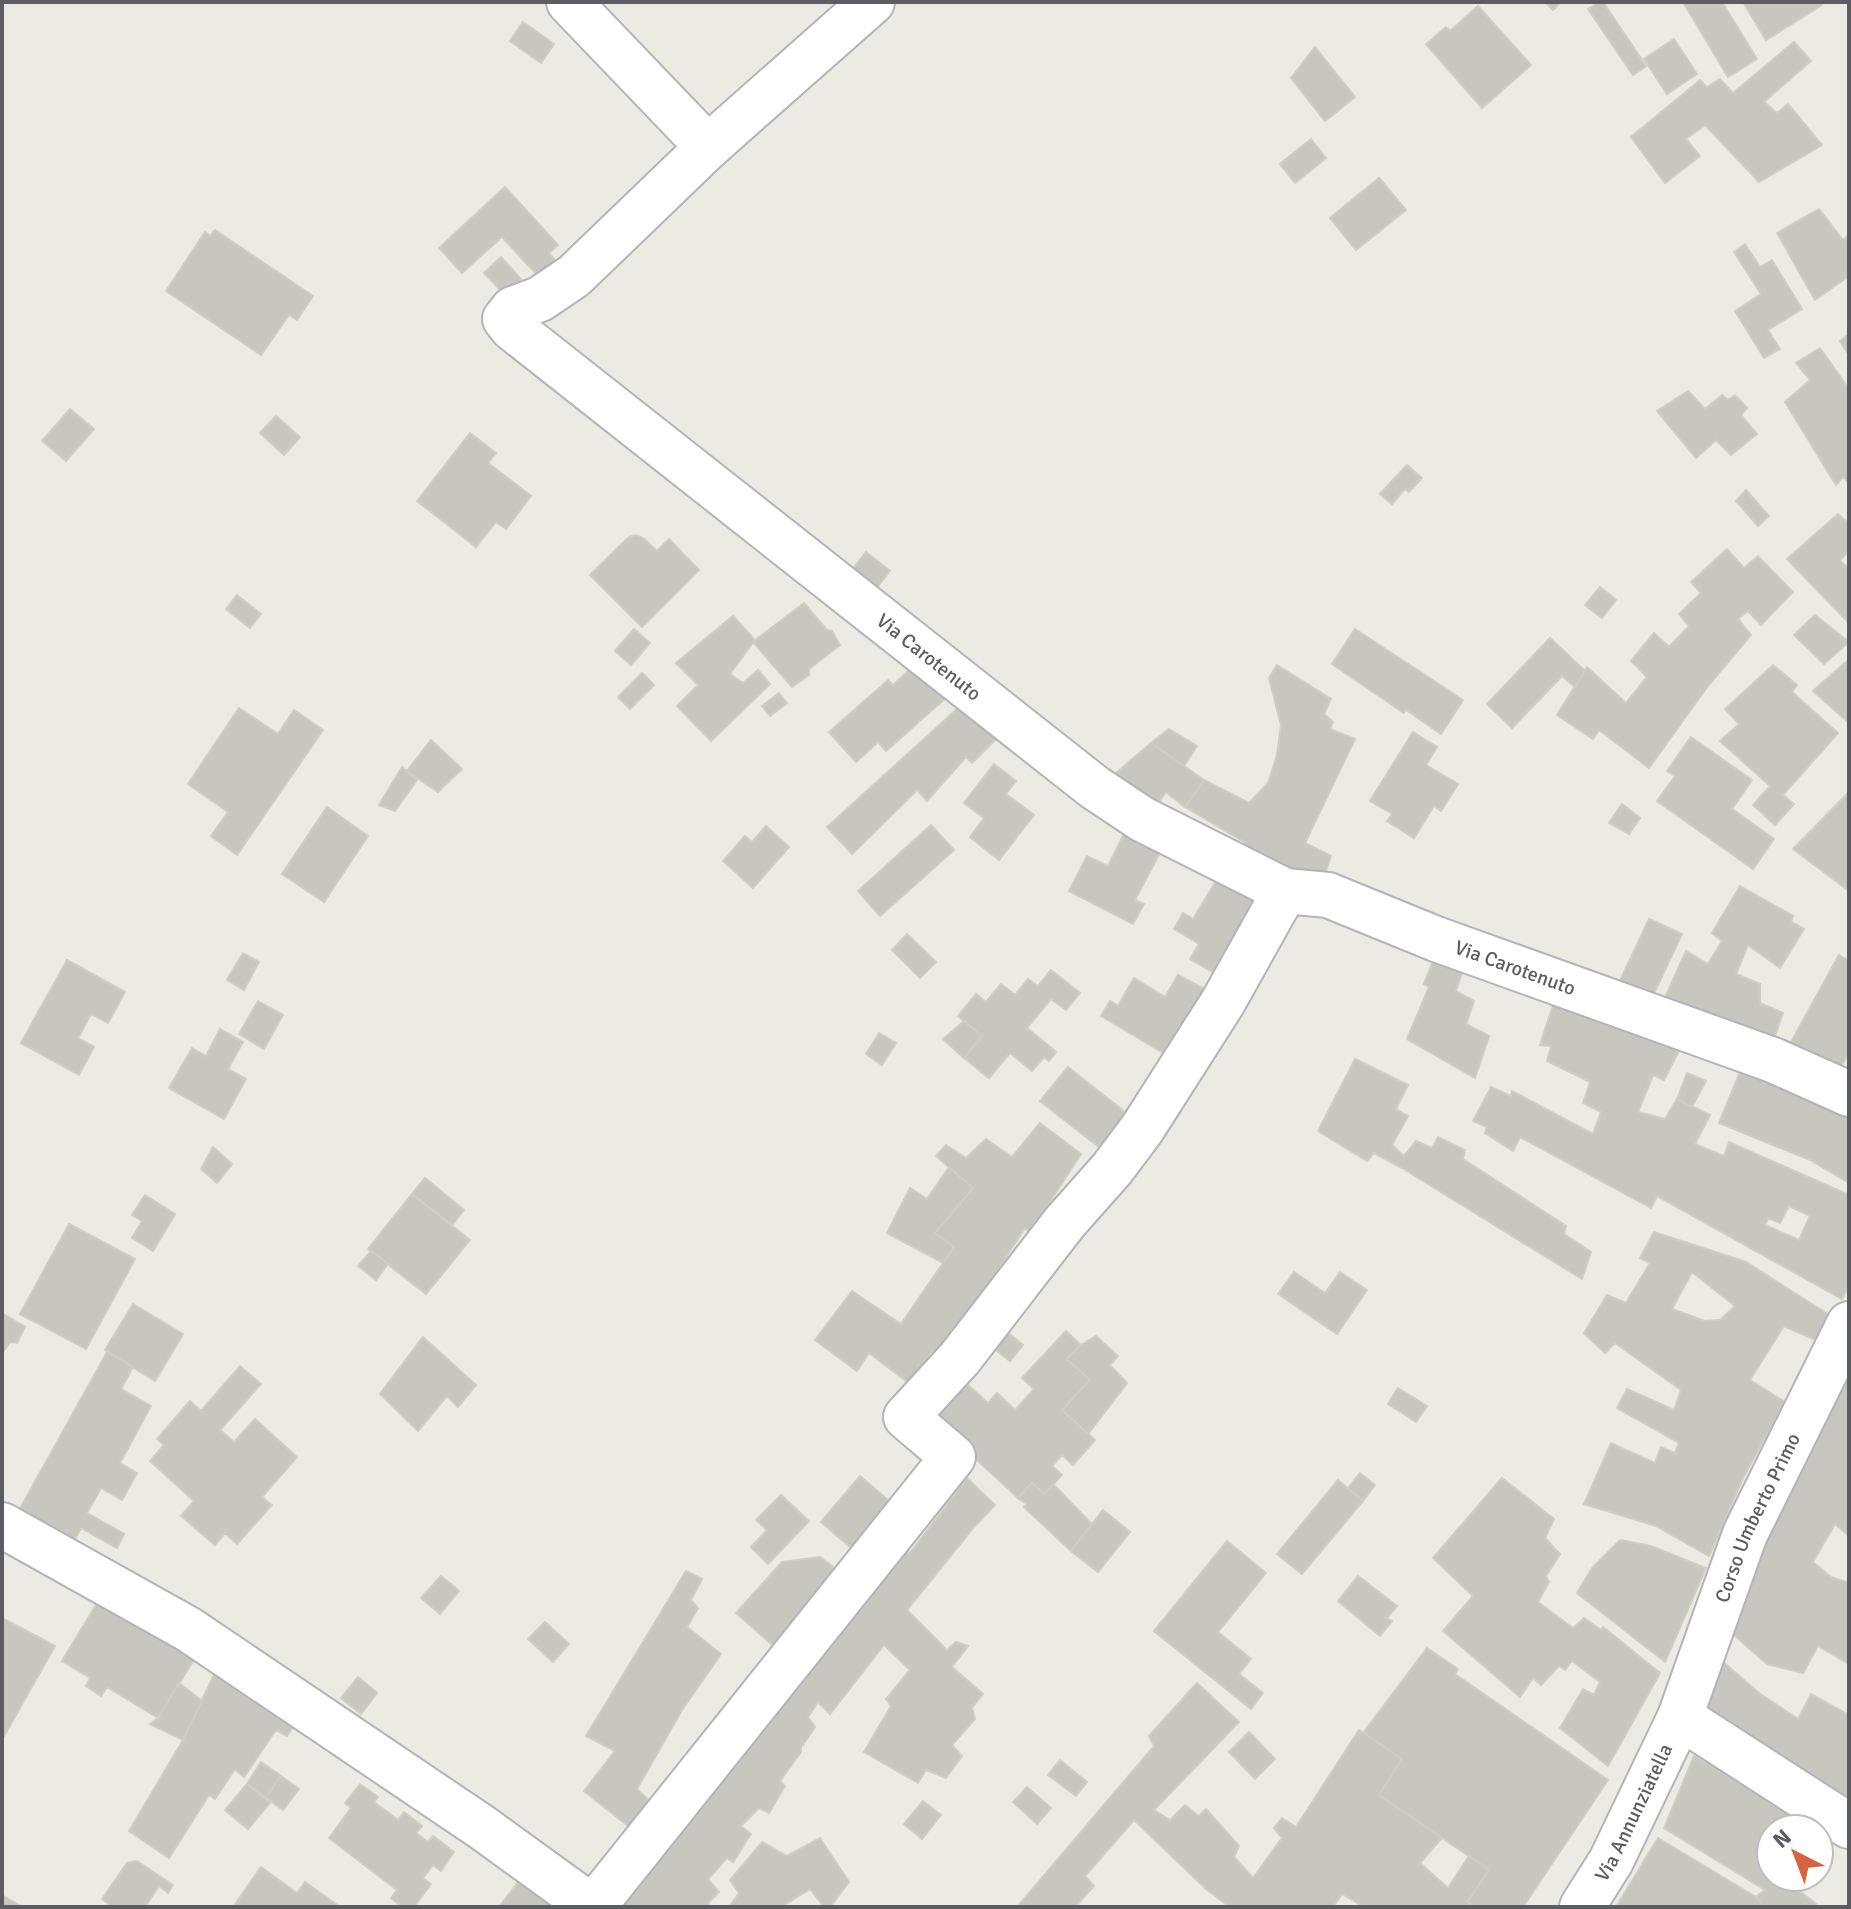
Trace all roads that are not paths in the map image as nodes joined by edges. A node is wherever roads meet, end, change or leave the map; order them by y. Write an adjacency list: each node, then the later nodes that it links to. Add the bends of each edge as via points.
1 (569, 2): 3 (street)
2 (872, 2): 3 (street, Via Carotenuto)
3 (708, 147): 4 (street, Via Carotenuto, via 574,276 540,299 513,309 505,319 1094,787 1142,819)
4 (1285, 891): 5 (street, Via Carotenuto, via 1328,895 1773,1060); 10 (street, via 1223,1002 1142,1129 960,1358 906,1417 953,1457)
5 (1849, 1094)
6 (1849, 1324): 8 (street, Corso Umberto Primo, via 1745,1534)
7 (2, 1526): 10 (street, via 188,1629)
8 (1680, 1717): 9 (street); 11 (street, Via Annunziatella, via 1611,1861)
9 (1849, 1826)
10 (592, 1907)
11 (1582, 1907)

